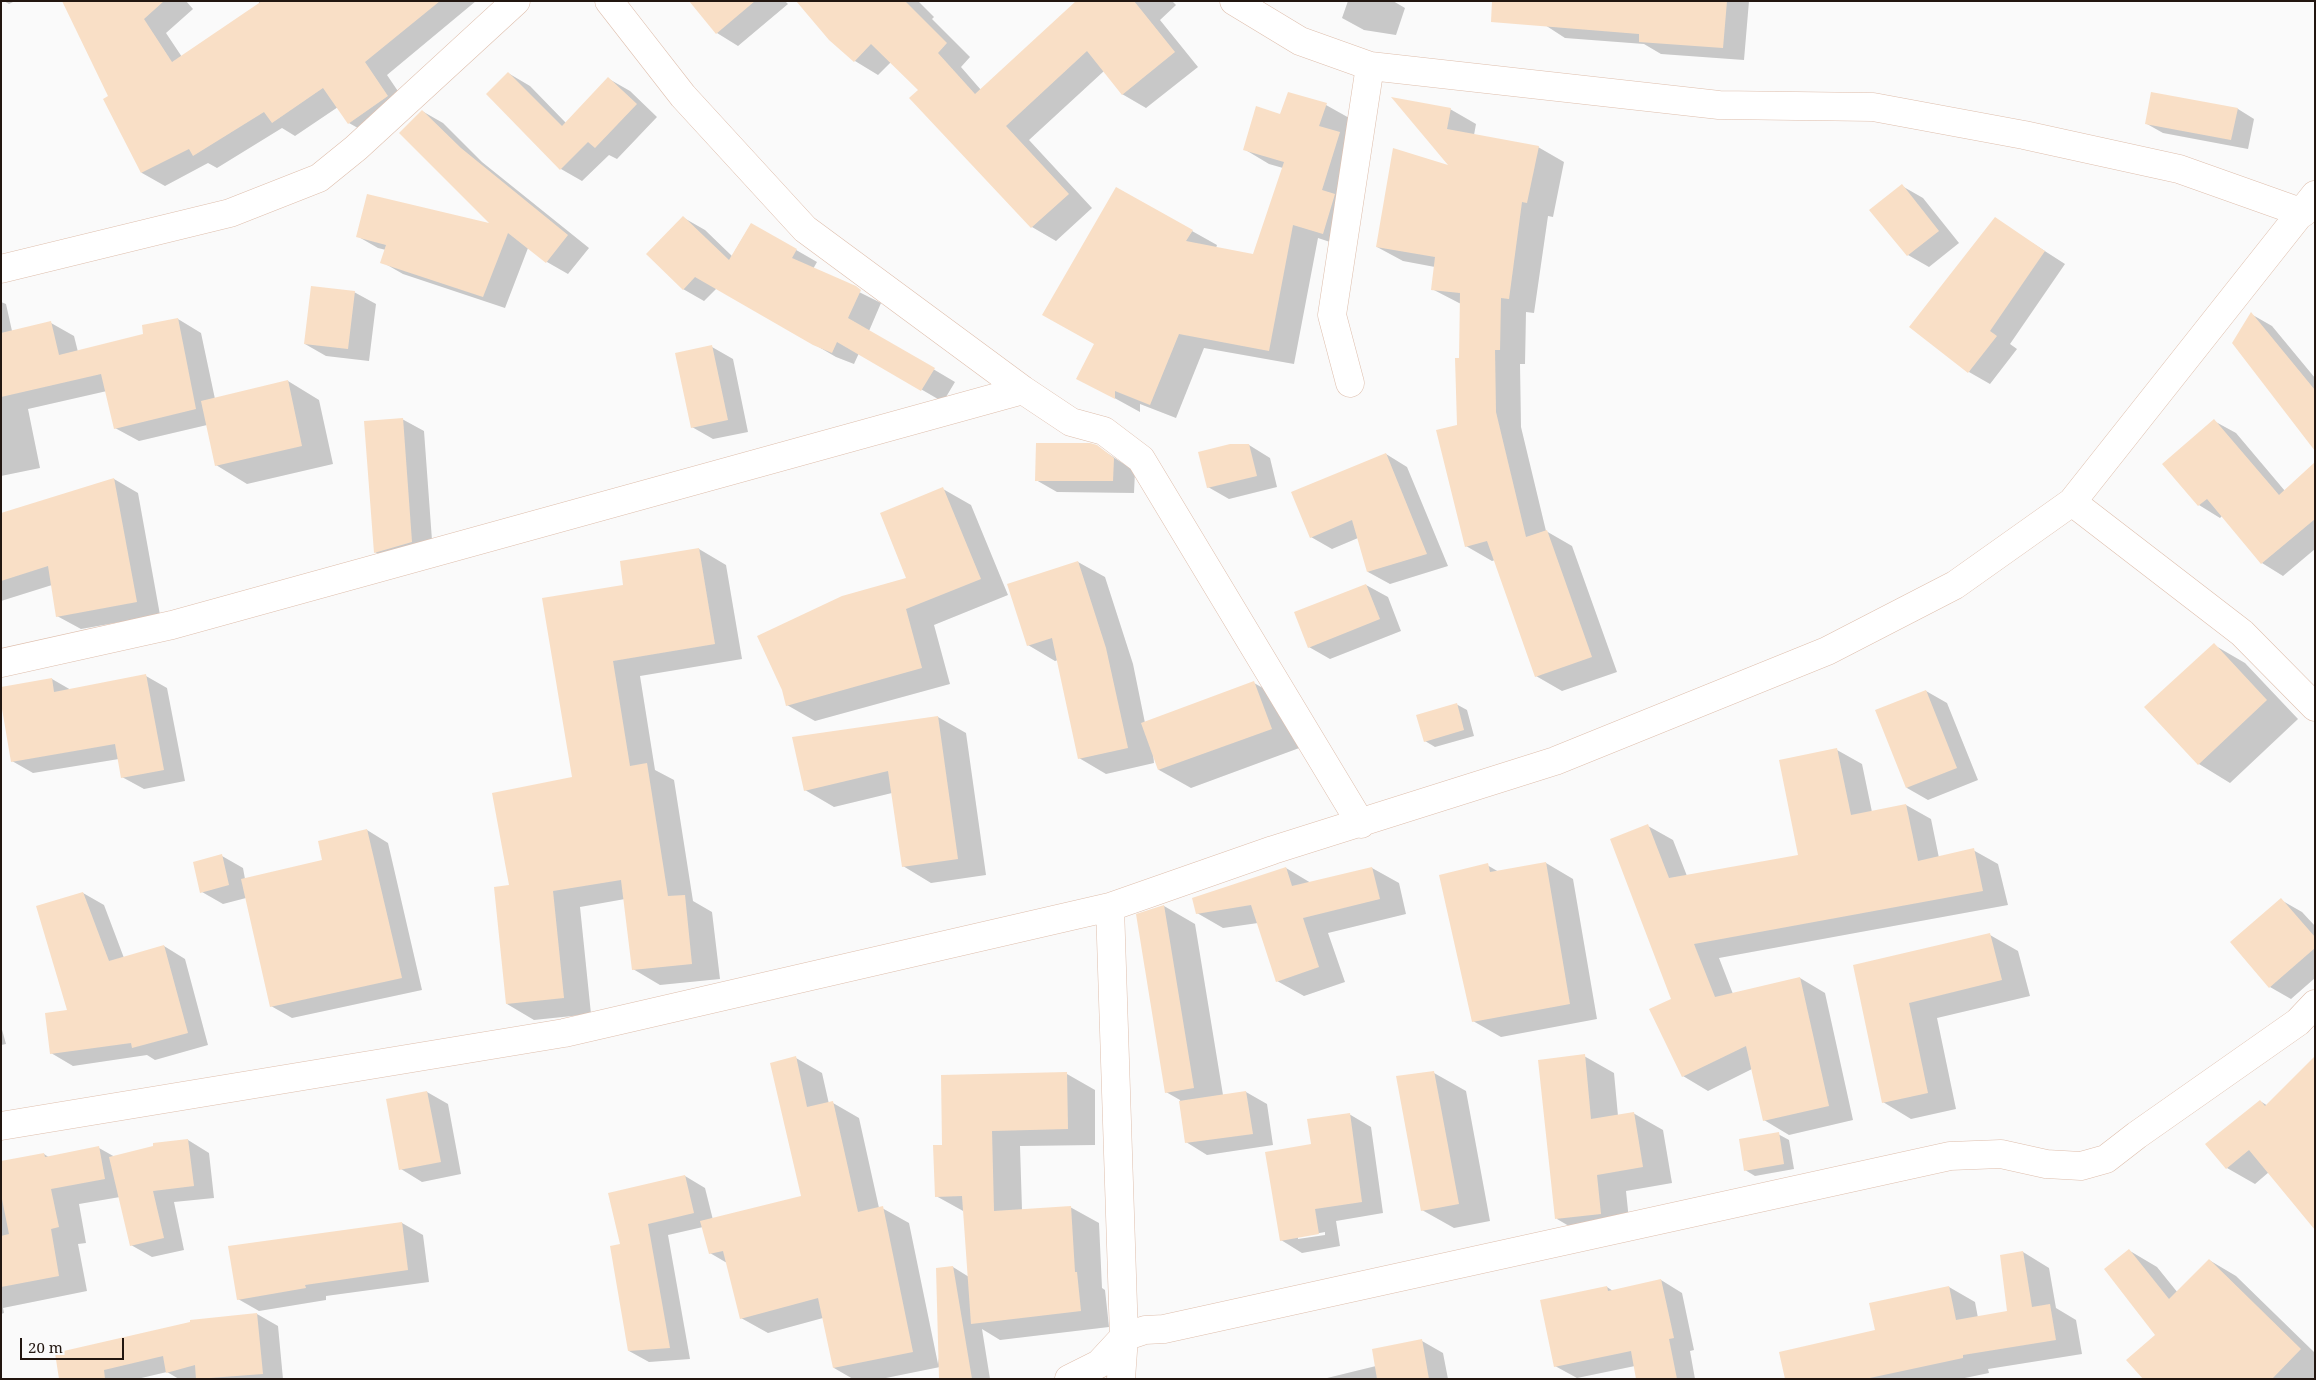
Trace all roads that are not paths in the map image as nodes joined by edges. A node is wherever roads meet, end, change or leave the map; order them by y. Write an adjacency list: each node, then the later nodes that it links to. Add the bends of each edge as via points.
1 (516, 1): 6 (street, via 356,148 318,178 230,214)
2 (609, 1): 8 (street, via 683,96 805,229)
3 (1234, 1): 4 (street, via 1300,40)
4 (1370, 66): 5 (street, via 1720,106 1873,108 2178,169); 7 (street, via 1332,315)
5 (2309, 204): 9 (street)
6 (1, 269)
7 (1350, 383)
8 (1023, 390): 10 (street, via 172,625); 12 (street, via 1071,422 1104,431 1141,459)
9 (2072, 502): 11 (street, via 2242,633); 12 (street, via 1955,585 1827,652 1555,761)
10 (1, 663)
11 (2315, 707)
12 (1361, 824): 13 (street, via 1273,850)
13 (1110, 907): 15 (street, via 564,1033); 16 (street)
14 (2315, 1004): 16 (street, via 2298,1022 2106,1159 2081,1166 2046,1164 2001,1154 1950,1156 1164,1329 1144,1330)
15 (1, 1126)
16 (1124, 1337): 17 (street, via 1099,1364); 18 (street)
17 (1069, 1379)
18 (1121, 1379)

